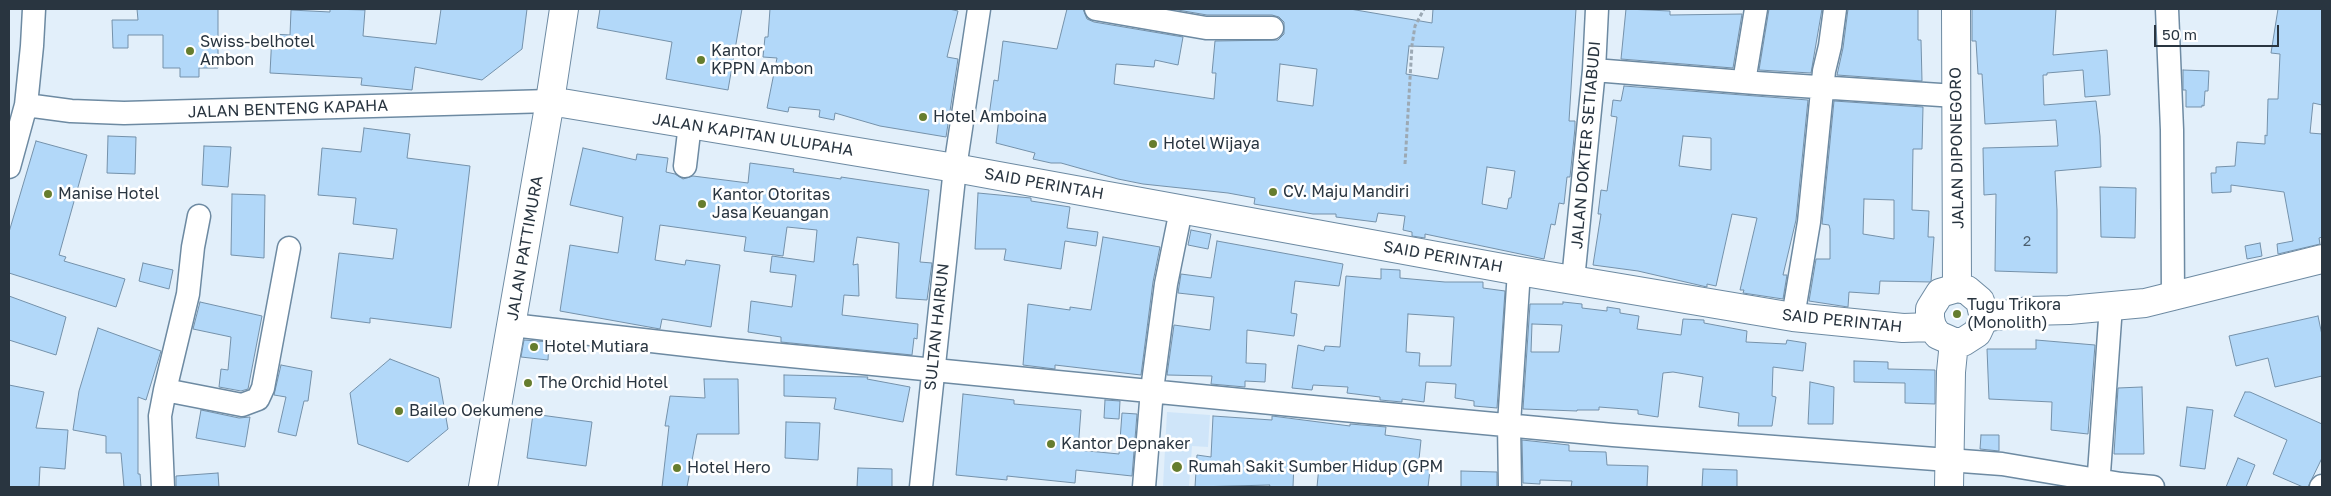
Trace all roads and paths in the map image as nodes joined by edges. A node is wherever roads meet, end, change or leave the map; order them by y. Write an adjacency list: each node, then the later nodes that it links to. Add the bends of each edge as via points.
1 (34, 9): 18 (street)
2 (564, 9): 17 (main road, JALAN PATTIMURA)
3 (978, 9): 23 (street, SULTAN HAIRUN)
4 (1096, 9): 11 (street)
5 (1424, 9): 20 (path, via 1415,26 1412,45)
6 (1597, 9): 13 (street, JALAN DOKTER SETIABUDI)
7 (1756, 9): 14 (street)
8 (1835, 9): 15 (street)
9 (1956, 9): 16 (main road, JALAN DIPONEGORO)
10 (2167, 9): 31 (street)
11 (1191, 17): 12 (street, via 1206,28)
12 (1272, 28)
13 (1594, 70): 14 (street); 29 (street, JALAN DOKTER SETIABUDI)
14 (1744, 82): 15 (street)
15 (1822, 88): 16 (street); 33 (street, via 1808,222)
16 (1956, 96): 30 (main road, JALAN DIPONEGORO)
17 (550, 101): 18 (street, JALAN BENTENG KAPAHA, via 133,113 71,111); 19 (main road, JALAN KAPITAN ULUPAHA); 35 (main road, JALAN PATTIMURA)
18 (26, 105): 22 (street)
19 (690, 124): 21 (street); 23 (main road, JALAN KAPITAN ULUPAHA)
20 (1405, 164)
21 (685, 166)
22 (9, 167)
23 (955, 168): 24 (main road, SAID PERINTAH); 37 (street, SULTAN HAIRUN)
24 (1181, 210): 28 (main road, SAID PERINTAH); 39 (street, via 1166,284)
25 (199, 216): 38 (street, via 188,294)
26 (289, 248): 38 (street, via 263,388 258,399 242,405)
27 (2322, 259): 31 (main road)
28 (1519, 271): 29 (main road, SAID PERINTAH); 40 (street)
29 (1573, 280): 33 (main road, SAID PERINTAH)
30 (1957, 288): 34 (main road, via 1974,294 1983,309); 36 (main road, via 1940,293 1934,300 1930,318)
31 (2173, 298): 32 (main road)
32 (2111, 306): 34 (main road, via 2028,311); 42 (street)
33 (1793, 316): 36 (main road, SAID PERINTAH)
34 (1984, 318): 36 (main road, via 1982,326 1971,339)
35 (512, 325): 37 (street); 44 (main road, JALAN PATTIMURA)
36 (1943, 335): 41 (main road)
37 (932, 370): 39 (street); 45 (street, SULTAN HAIRUN)
38 (165, 390): 43 (street, via 160,416)
39 (1152, 390): 40 (street); 46 (street)
40 (1509, 424): 41 (street); 47 (street)
41 (1949, 474): 42 (street, via 2002,464)
42 (2098, 484): 48 (street)
43 (163, 487)
44 (483, 487)
45 (921, 487)
46 (1144, 487)
47 (1510, 487)
48 (2153, 487)

